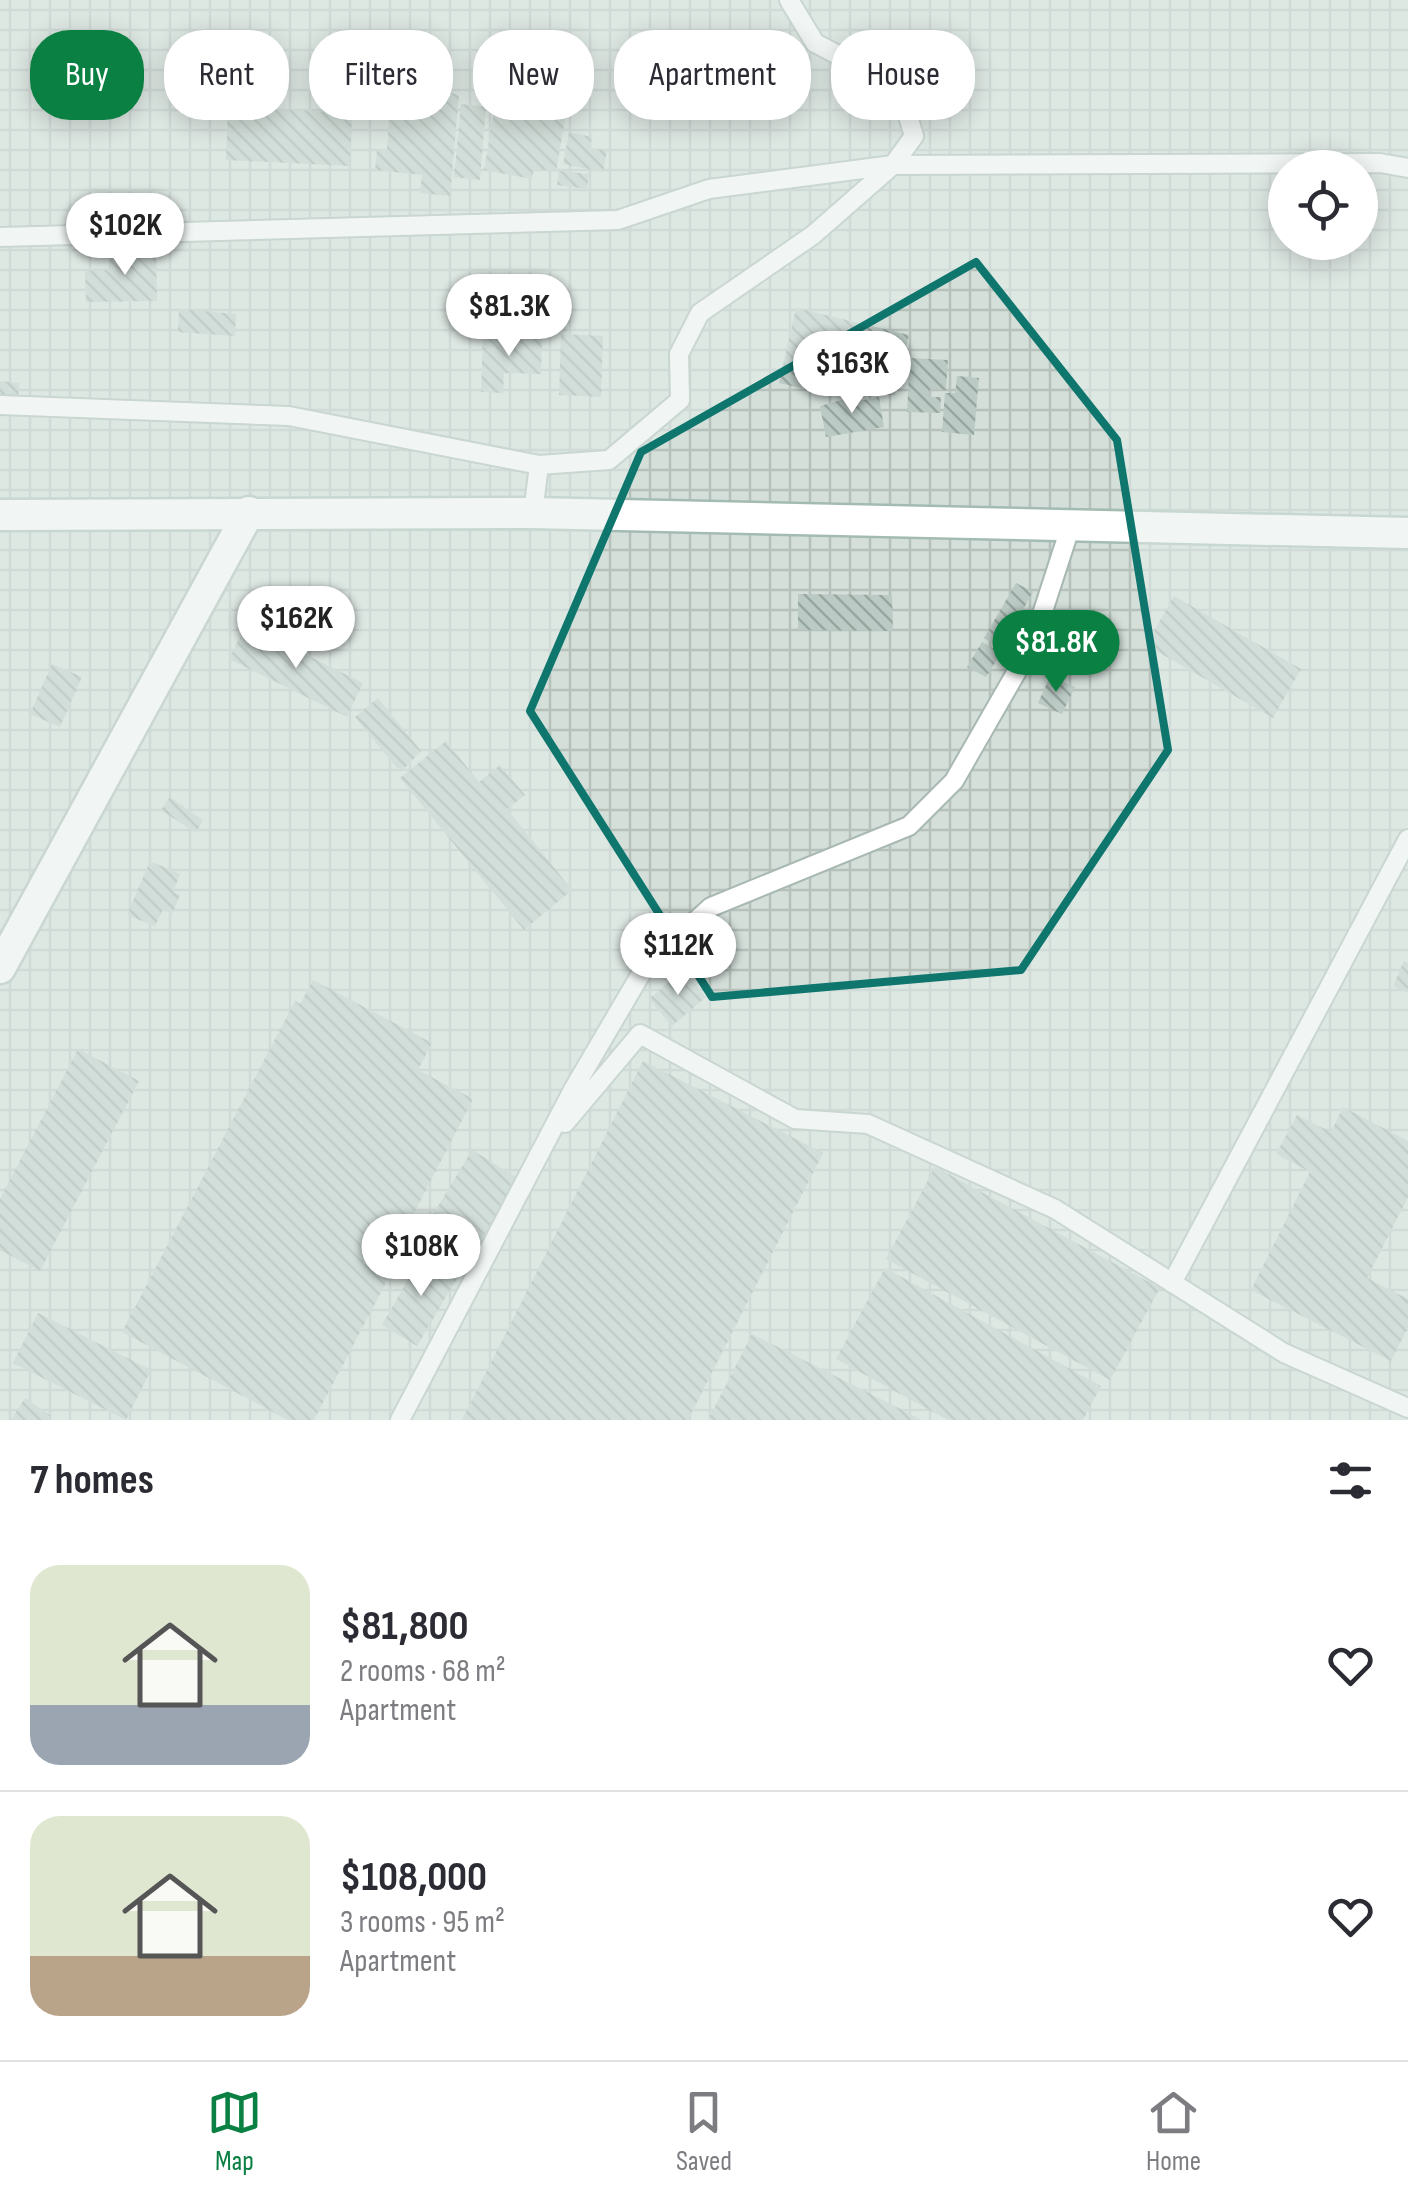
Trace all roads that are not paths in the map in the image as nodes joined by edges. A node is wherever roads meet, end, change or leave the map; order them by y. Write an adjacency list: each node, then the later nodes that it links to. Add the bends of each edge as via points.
1 (789, 0): 2 (lane, via 815,43 904,104 914,136)
2 (893, 165): 3 (lane); 4 (lane, via 708,189 618,220); 6 (lane, via 813,235 700,313 679,354 680,400 639,438 608,460)
3 (1408, 168)
4 (0, 238)
5 (0, 404): 6 (lane, via 289,416)
6 (539, 465): 8 (lane)
7 (249, 512): 8 (street); 9 (street); 13 (street)
8 (533, 513): 10 (street)
9 (0, 516)
10 (1070, 528): 11 (street); 14 (lane, via 1032,645 954,781 908,826 711,906 645,967)
11 (1408, 533)
12 (1408, 839): 15 (lane)
13 (0, 968)
14 (545, 1146): 15 (lane, via 640,1034 796,1120 868,1124 1056,1210); 17 (lane)
15 (1172, 1282): 16 (lane, via 1284,1353)
16 (1408, 1408)
17 (400, 1420)

